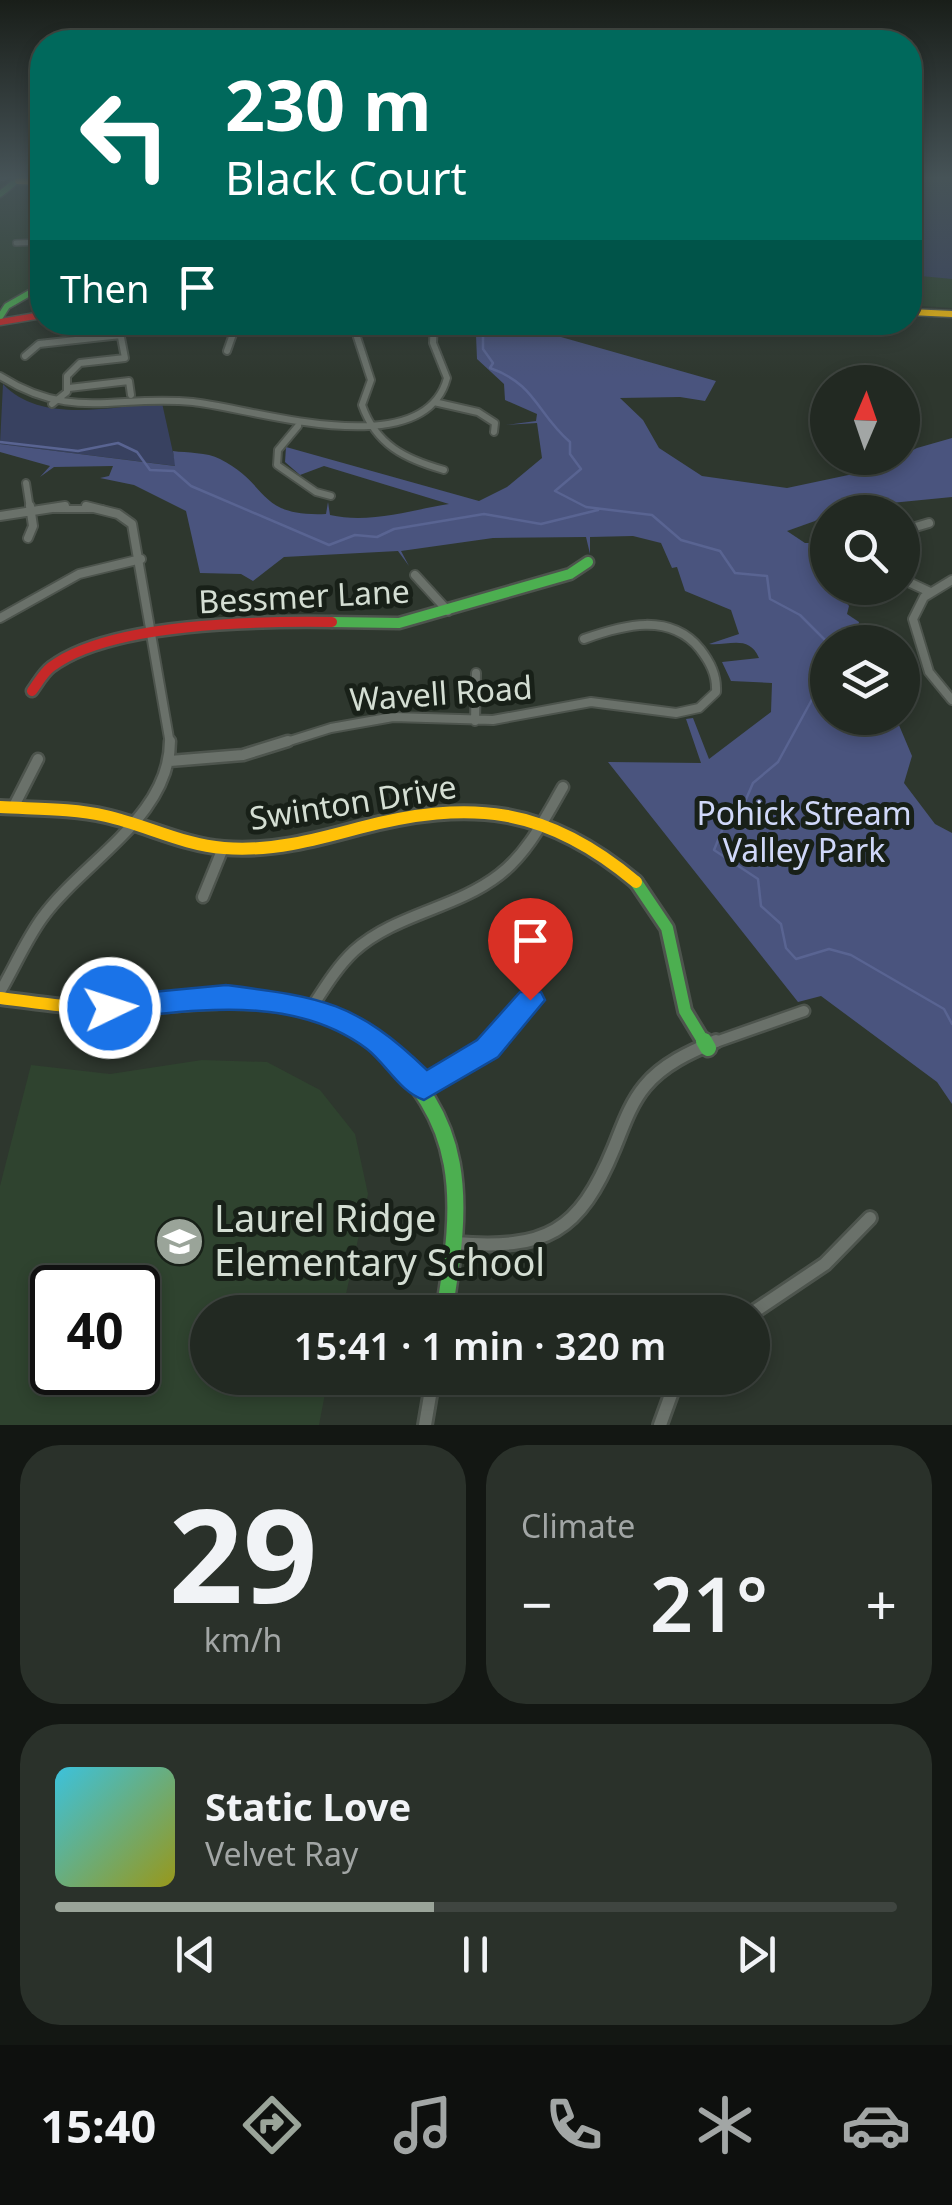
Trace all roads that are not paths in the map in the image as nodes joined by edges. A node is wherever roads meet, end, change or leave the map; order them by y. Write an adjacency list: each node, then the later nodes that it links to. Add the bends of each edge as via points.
1 (30, 293): 5 (street, via 7,306)
2 (922, 311): 3 (street)
3 (952, 312)
4 (30, 315): 5 (street)
5 (0, 319)
6 (121, 335): 11 (street, via 39,344); 13 (street, via 125,358 80,363 67,376)
7 (233, 335): 10 (street)
8 (434, 335): 15 (street, via 447,378)
9 (357, 337): 18 (street, via 370,374 362,406)
10 (227, 350)
11 (25, 356)
12 (0, 376): 16 (street, via 17,391)
13 (69, 388): 14 (street, via 128,382); 16 (street)
14 (131, 395)
15 (434, 402): 18 (street); 19 (street, via 484,414 496,423)
16 (52, 404): 17 (street, via 189,401)
17 (298, 426): 18 (street); 22 (street, via 278,450 277,464)
18 (371, 426): 20 (street, via 391,452)
19 (494, 432)
20 (444, 470)
21 (26, 483): 23 (street)
22 (332, 496)
23 (31, 510): 24 (street); 27 (street); 28 (street, via 78,506 117,514 135,529)
24 (0, 516)
25 (930, 523): 26 (street)
26 (920, 526)
27 (28, 538)
28 (141, 560): 35 (street, via 79,574); 36 (street)
29 (588, 562): 34 (street, Bessmer Lane, via 570,574)
30 (415, 575): 34 (street)
31 (952, 580): 33 (street)
32 (920, 587): 33 (street)
33 (930, 592): 40 (street, via 917,605 914,628 929,672)
34 (448, 611): 36 (street, Bessmer Lane, via 384,625 255,620)
35 (0, 618)
36 (154, 636): 39 (street, Bessmer Lane, via 72,654 39,677); 43 (street)
37 (584, 640): 41 (street, Wavell Road, via 633,624 674,629 698,646 717,676 716,692 699,708 676,714 592,702)
38 (476, 673): 41 (street)
39 (32, 691)
40 (952, 700)
41 (475, 721): 43 (street, Wavell Road, via 372,720 242,756)
42 (38, 760): 45 (street)
43 (170, 760): 47 (street)
44 (563, 787): 46 (street)
45 (7, 808): 47 (street, Swinton Drive)
46 (542, 822): 48 (street, Swinton Drive, via 442,812 296,845); 52 (street, via 490,882 361,943); 54 (street, Swinton Drive, via 600,849 646,891 667,928 685,1011)
47 (133, 823): 48 (street, Swinton Drive); 50 (street, via 54,902)
48 (223, 848): 49 (street)
49 (203, 897)
50 (0, 995): 52 (street, via 110,1008 244,996)
51 (530, 1000): 55 (street, via 488,1048)
52 (312, 1007): 55 (street, via 376,1040)
53 (804, 1010): 54 (street)
54 (708, 1048): 57 (street, via 664,1068 642,1088 602,1180 574,1221 519,1245)
55 (424, 1087): 57 (street, via 454,1158)
56 (870, 1218): 59 (street, via 825,1264)
57 (455, 1242): 58 (street)
58 (447, 1295)
59 (770, 1301)
60 (430, 1395): 62 (street)
61 (671, 1395): 63 (street)
62 (425, 1425)
63 (660, 1425)

